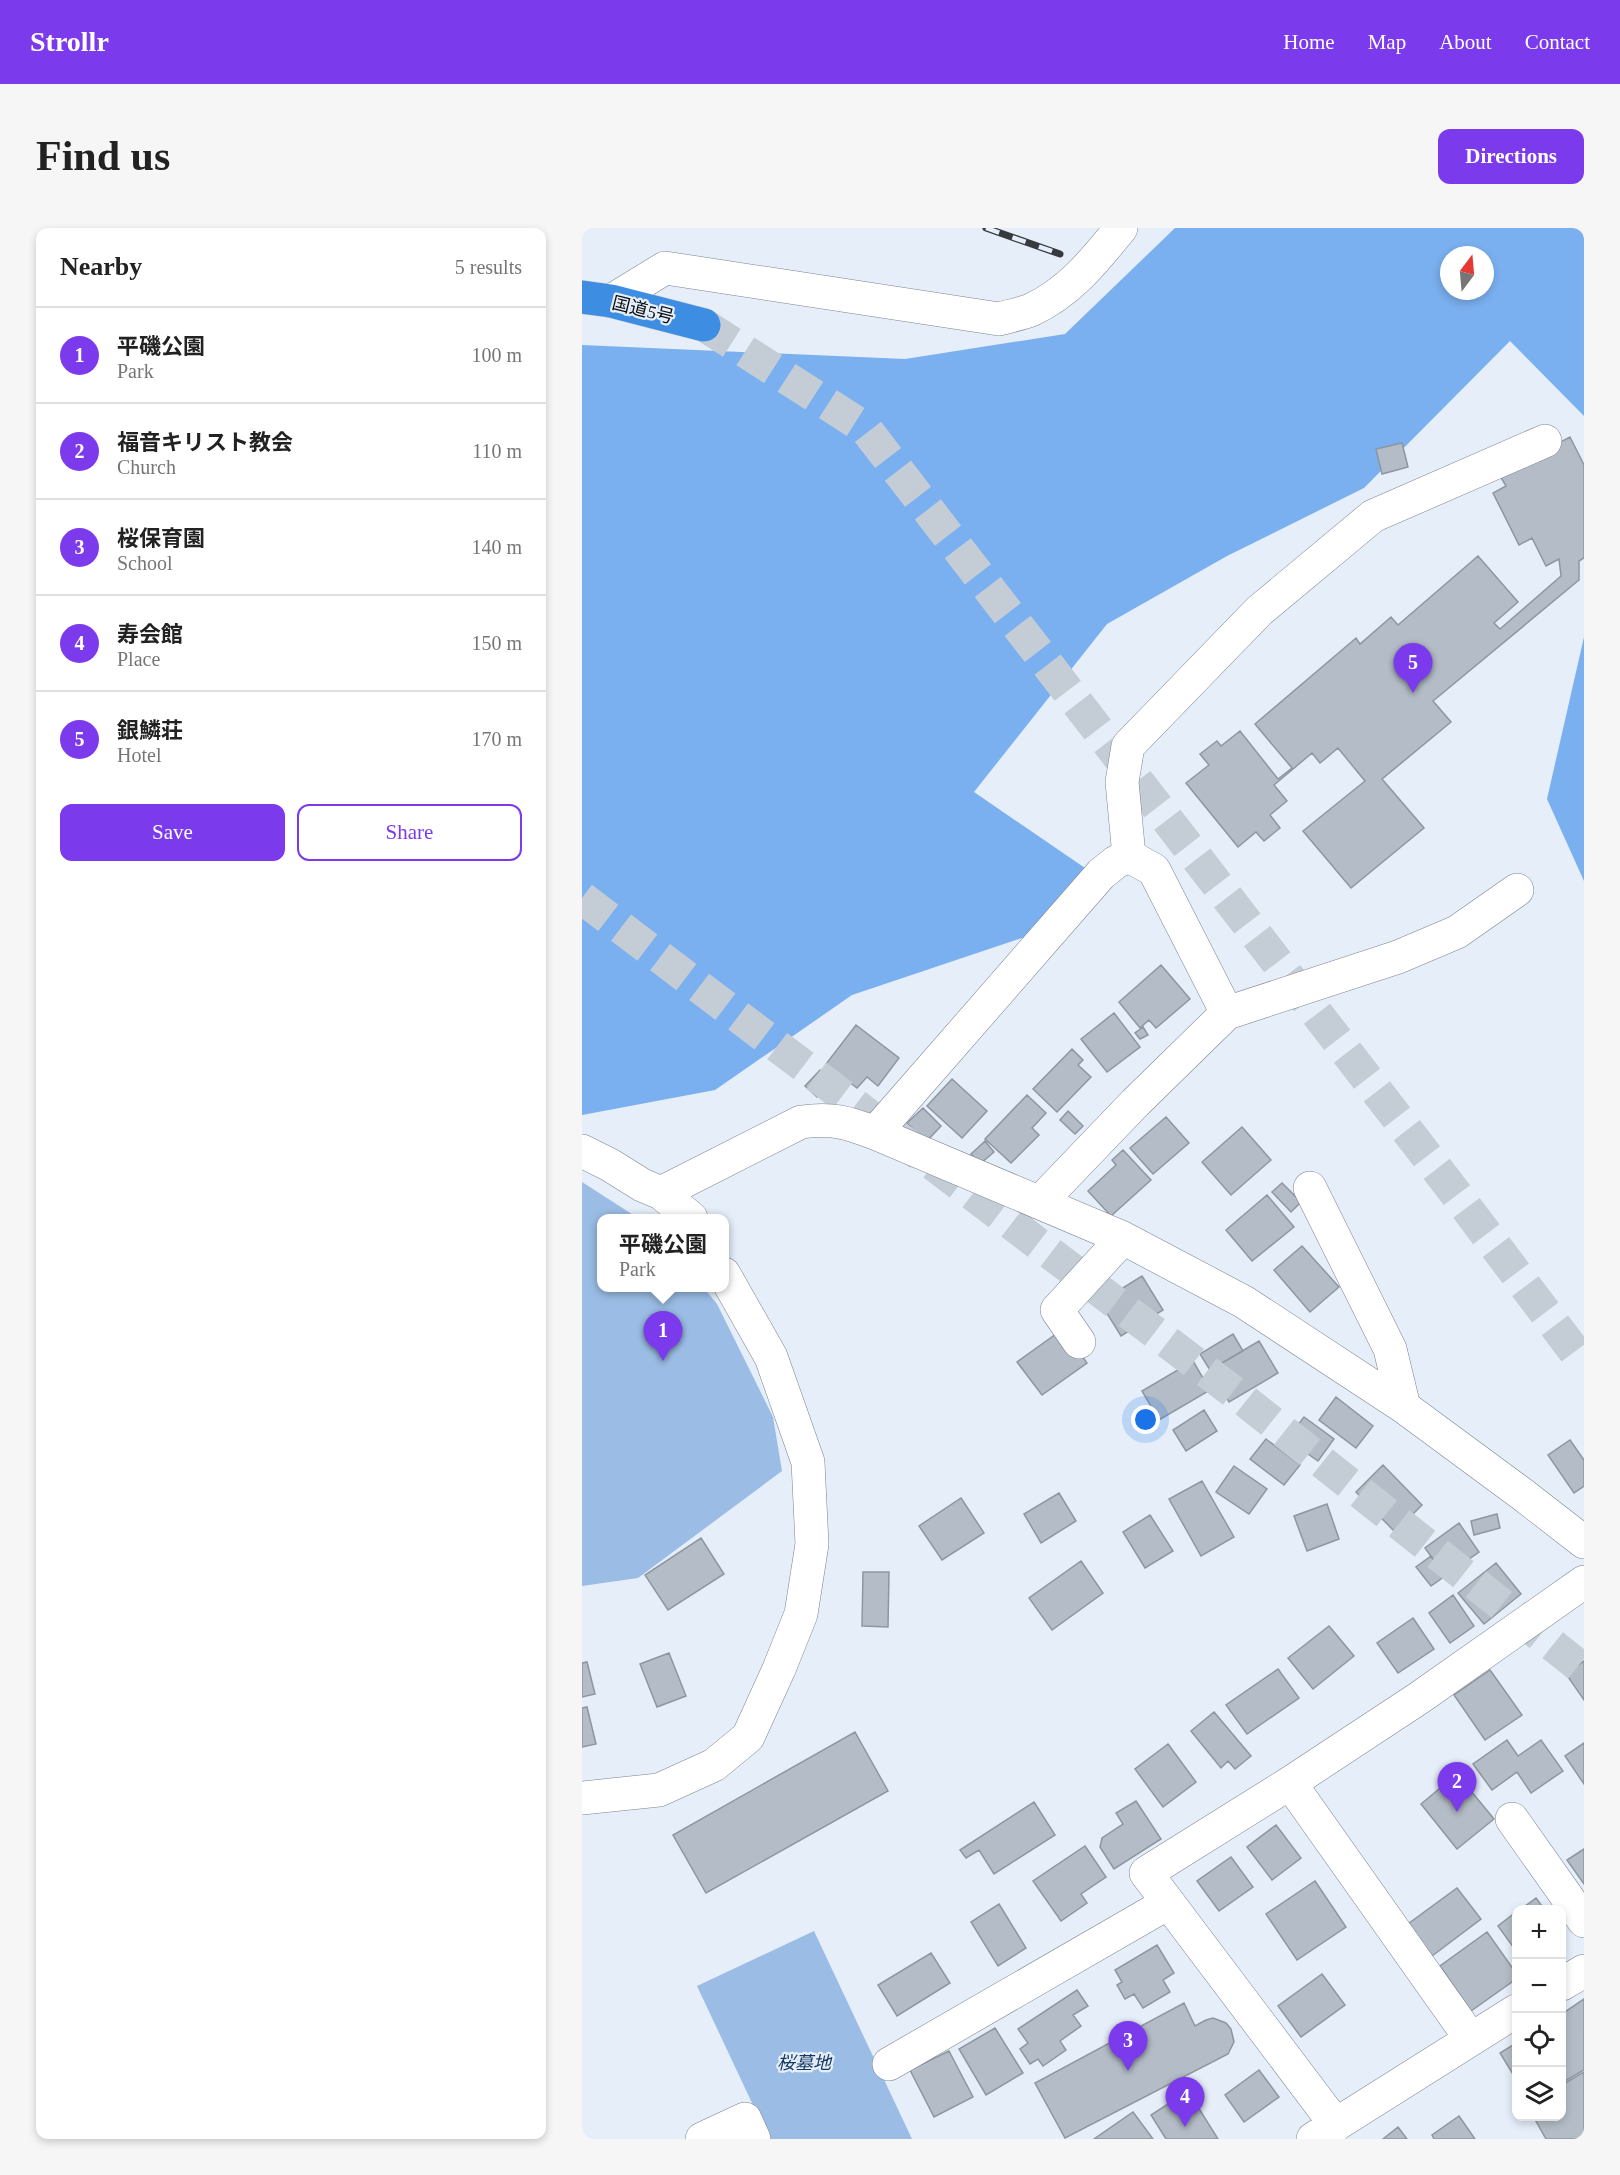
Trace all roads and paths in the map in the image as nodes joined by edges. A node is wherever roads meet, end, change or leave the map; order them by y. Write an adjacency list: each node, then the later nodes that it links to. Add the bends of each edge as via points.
1 (1121, 228): 2 (street, via 1087,269 1062,291 1030,310 999,319 664,268)
2 (597, 299): 3 (highway, 国道5号)
3 (704, 325)
4 (1545, 441): 5 (street, via 1373,516 1259,612 1128,746 1122,782)
5 (1129, 856): 7 (street, via 1154,870); 8 (street, via 1101,874)
6 (1517, 890): 7 (street, via 1448,937)
7 (1227, 1013): 12 (street)
8 (875, 1133): 11 (street, via 842,1121 801,1122); 12 (street)
9 (582, 1151): 11 (street)
10 (1310, 1188): 17 (street, via 1390,1349)
11 (661, 1193): 13 (street)
12 (1040, 1202): 14 (street)
13 (685, 1214)
14 (1123, 1238): 16 (street, via 1057,1310); 17 (street, via 1244,1302)
15 (729, 1283): 21 (street, via 771,1357 808,1462 812,1544 801,1614 748,1737 714,1766 659,1790)
16 (1079, 1342)
17 (1404, 1407): 18 (street)
18 (1584, 1542)
19 (1584, 1582): 20 (street)
20 (1290, 1783): 23 (street, via 1146,1873); 28 (street)
21 (582, 1798)
22 (1512, 1820): 24 (street)
23 (1168, 1903): 29 (street); 30 (street)
24 (1584, 1920)
25 (1584, 1971): 26 (street)
26 (1566, 1982)
27 (1513, 2013): 28 (street)
28 (1470, 2039): 30 (street)
29 (889, 2064)
30 (1324, 2132)
31 (702, 2139): 32 (street, via 745,2119)
32 (754, 2139)

